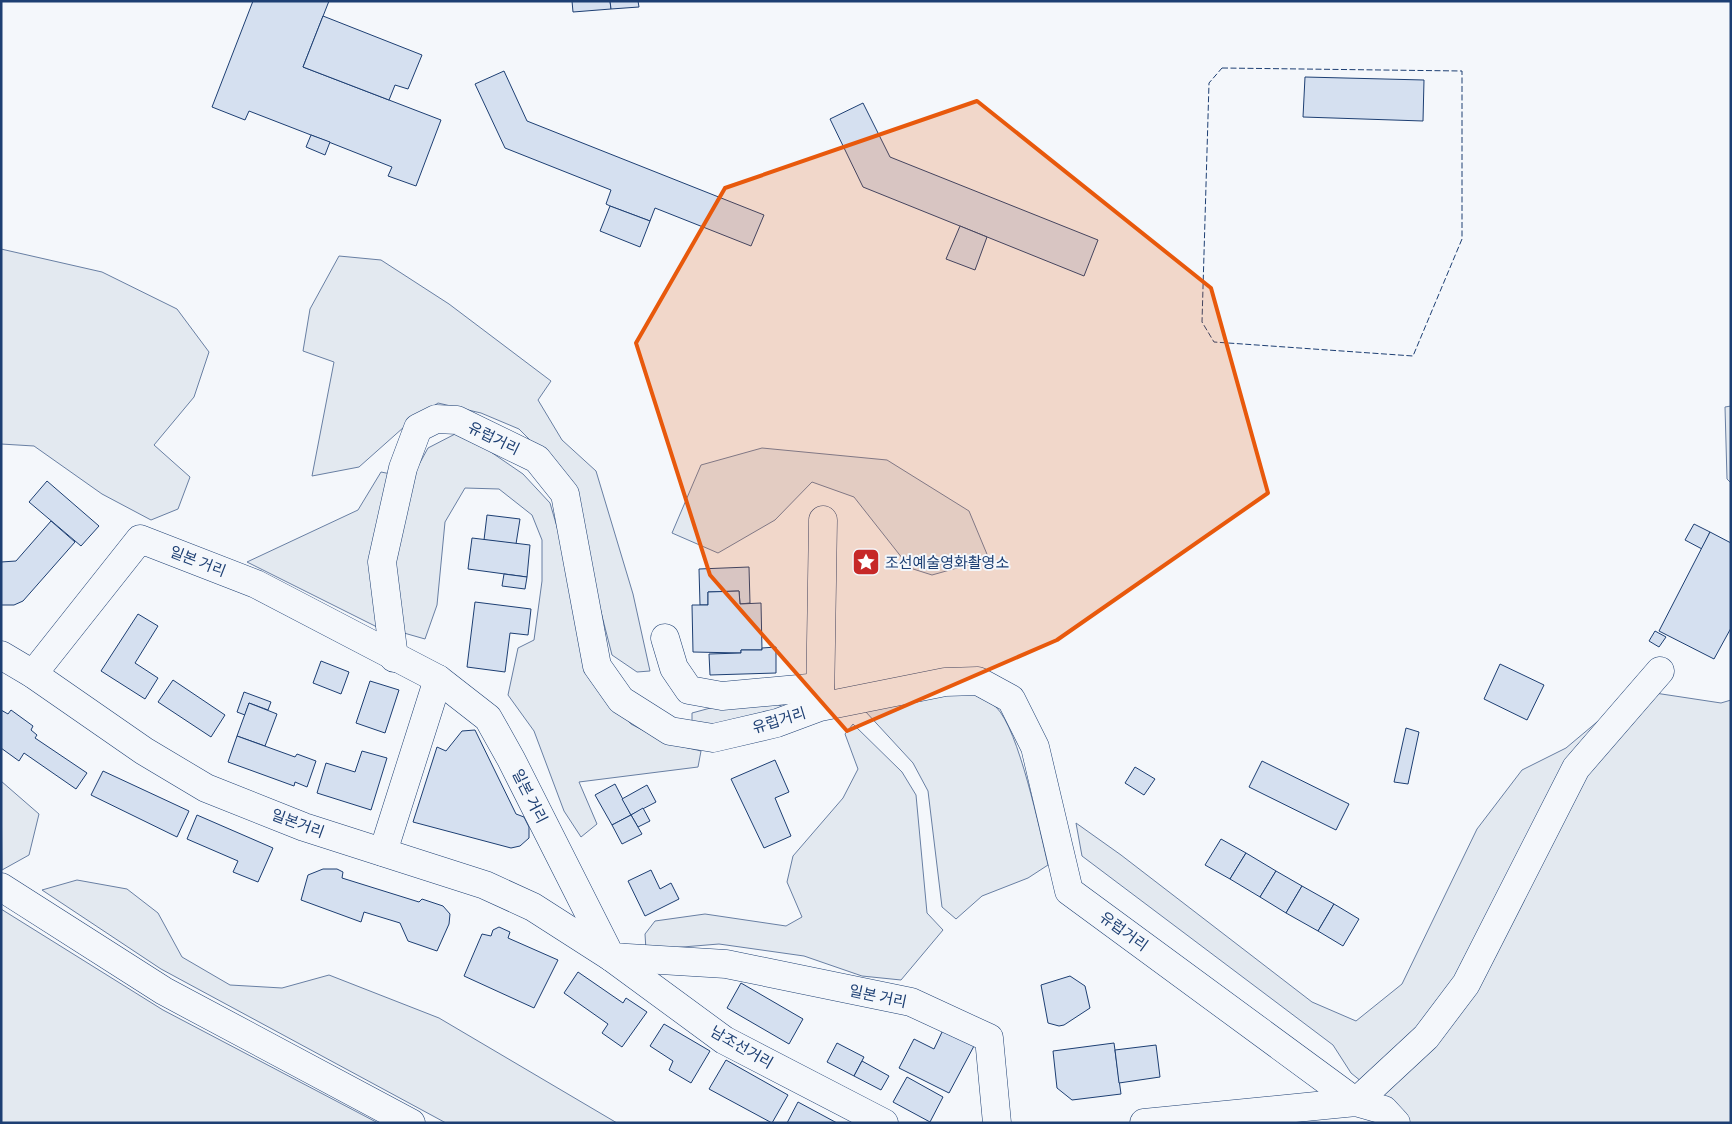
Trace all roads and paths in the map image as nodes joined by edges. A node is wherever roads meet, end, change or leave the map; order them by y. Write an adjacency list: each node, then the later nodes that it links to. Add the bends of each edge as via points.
1 (823, 520): 8 (lane)
2 (665, 638): 8 (lane, via 674,668 689,690 722,696)
3 (1, 655): 6 (lane, 일본거리)
4 (394, 658): 6 (lane, 일본 거리, via 256,584 140,539); 7 (lane, 일본 거리); 8 (lane, 유럽거리, via 382,562 402,468 418,428 436,419 457,420 537,458 565,494 597,666 621,700 670,731 713,738 777,723)
5 (1660, 671): 12 (lane, via 1576,768 1466,984 1426,1037)
6 (33, 674): 9 (lane, 일본거리, via 144,751 206,788)
7 (438, 679): 9 (lane); 11 (lane, 일본 거리, via 488,718 512,759)
8 (820, 697): 12 (lane, 유럽거리, via 978,681 1011,699 1035,747 1069,891)
9 (383, 852): 11 (lane, 일본거리, via 493,888 533,907)
10 (1, 887): 13 (lane, via 164,991)
11 (611, 957): 14 (lane, 남조선거리, via 724,1040); 15 (lane, 일본 거리, via 726,964 911,1002 989,1038)
12 (1356, 1102): 16 (lane); 17 (lane, via 1384,1110)
13 (410, 1123)
14 (884, 1123)
15 (997, 1123)
16 (1144, 1123)
17 (1396, 1123)

